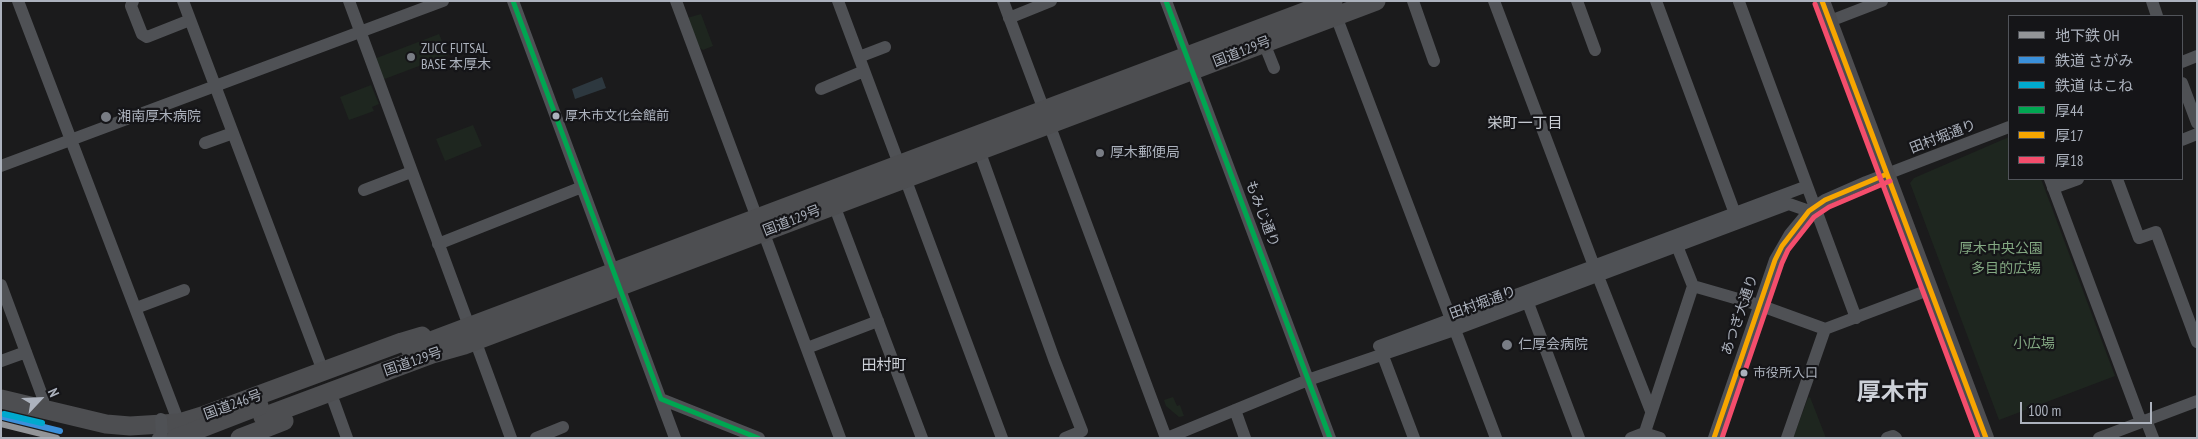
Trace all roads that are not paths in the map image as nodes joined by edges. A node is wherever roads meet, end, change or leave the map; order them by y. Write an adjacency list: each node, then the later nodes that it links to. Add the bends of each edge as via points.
1 (18, 1): 46 (street)
2 (134, 1): 24 (street, via 131,6 142,34 147,37)
3 (183, 1): 24 (street)
4 (349, 1): 26 (street)
5 (443, 1): 26 (street)
6 (513, 1): 57 (street)
7 (676, 1): 62 (street)
8 (838, 1): 30 (street)
9 (1003, 1): 23 (street)
10 (1051, 1): 23 (street)
11 (1166, 1): 34 (street, もみじ通り)
12 (1376, 1): 21 (highway, 国道129号)
13 (1413, 1): 32 (street)
14 (1494, 1): 65 (street)
15 (1576, 1): 29 (street)
16 (1656, 1): 61 (street)
17 (1822, 1): 25 (main road)
18 (1882, 1): 25 (street)
19 (2152, 1): 22 (street)
20 (1739, 2): 56 (street)
21 (1332, 5): 27 (highway, 国道129号); 34 (highway, 国道129号); 75 (street)
22 (2157, 15)
23 (1009, 18): 40 (street)
24 (190, 20): 38 (street)
25 (1830, 21): 52 (main road)
26 (361, 32): 38 (street); 51 (street)
27 (1264, 43): 34 (highway, 国道129号); 35 (street)
28 (885, 46): 30 (street)
29 (1594, 50)
30 (859, 56): 36 (street)
31 (2197, 56): 33 (street)
32 (1434, 61)
33 (2183, 62)
34 (1189, 63): 40 (highway, 国道129号); 85 (street, もみじ通り)
35 (1274, 68)
36 (864, 71): 39 (street); 50 (street)
37 (2183, 86): 41 (street)
38 (216, 87): 43 (street); 46 (street)
39 (821, 89)
40 (1047, 117): 48 (highway, 国道129号); 50 (highway, 国道129号); 111 (street)
41 (2197, 123)
42 (2008, 127): 52 (street, 田村堀通り)
43 (233, 133): 47 (street); 84 (street)
44 (2197, 134): 45 (street)
45 (2183, 140)
46 (72, 141): 49 (street); 73 (street)
47 (205, 144)
48 (979, 150): 50 (highway, 国道129号); 110 (street, via 1082,431)
49 (1, 166)
50 (902, 171): 59 (highway, 国道129号); 62 (highway, 国道129号); 109 (street)
51 (411, 172): 58 (street); 63 (street)
52 (1887, 174): 60 (street, 田村堀通り); 69 (main road)
53 (2071, 180): 55 (street)
54 (2117, 180): 79 (street, via 2139,238 2156,232)
55 (2051, 183): 94 (street)
56 (1807, 186): 60 (street); 61 (street)
57 (582, 187): 63 (street); 66 (street)
58 (364, 190)
59 (834, 205): 62 (highway, 国道129号); 76 (street)
60 (1812, 208): 61 (street, 田村堀通り, via 1789,204); 72 (street, あつぎ大通り, via 1782,246); 74 (street)
61 (1737, 218): 64 (street, 田村堀通り); 65 (street)
62 (760, 225): 66 (highway, 国道129号); 80 (street)
63 (438, 244): 78 (street)
64 (1677, 246): 65 (street, 田村堀通り); 68 (street)
65 (1596, 271): 71 (street, 田村堀通り); 75 (street); 92 (street)
66 (616, 279): 78 (highway, 国道129号); 87 (street)
67 (1, 285): 82 (street)
68 (1693, 286): 72 (street); 92 (street)
69 (1931, 290): 74 (street); 123 (main road)
70 (178, 296): 73 (street)
71 (1528, 303): 75 (street, 田村堀通り); 116 (street)
72 (1759, 305): 77 (street); 119 (street, あつぎ大通り)
73 (136, 308): 96 (street)
74 (1856, 318): 77 (street)
75 (1452, 325): 81 (street, 田村堀通り); 115 (street)
76 (884, 328): 80 (street); 108 (street)
77 (1825, 329): 120 (street)
78 (466, 335): 84 (highway, 国道246号, via 435,332); 89 (highway, via 436,363); 95 (highway, 国道129号, via 432,354); 103 (street)
79 (2197, 342)
80 (807, 348): 107 (street)
81 (1381, 351): 85 (street, 田村堀通り); 114 (street)
82 (26, 352): 83 (street); 90 (street, via 43,398)
83 (1, 362)
84 (323, 371): 95 (highway, 国道246号)
85 (1308, 380): 91 (street, 田村堀通り); 113 (street, もみじ通り)
86 (1, 399): 90 (highway)
87 (661, 399): 105 (street); 106 (street)
88 (2197, 401): 94 (street)
89 (334, 402): 95 (highway); 102 (street)
90 (43, 409): 96 (highway, via 106,424)
91 (1235, 410): 111 (street, 田村堀通り); 112 (street)
92 (1651, 411): 98 (street)
93 (1, 412): 99 (highway)
94 (2144, 421): 124 (street); 125 (street)
95 (253, 422): 96 (highway, 国道129号, bridge); 101 (highway, 国道129号)
96 (172, 427): 100 (street, bridge)
97 (558, 427): 104 (street)
98 (1643, 435): 117 (street); 118 (street)
99 (112, 438)
100 (158, 438)
101 (208, 438)
102 (347, 438)
103 (511, 438)
104 (536, 438)
105 (675, 438)
106 (759, 438)
107 (840, 438)
108 (922, 438)
109 (1002, 438)
110 (1065, 438)
111 (1166, 438)
112 (1245, 438)
113 (1330, 438)
114 (1414, 438)
115 (1496, 438)
116 (1579, 438)
117 (1631, 438)
118 (1660, 438)
119 (1714, 438)
120 (1787, 438)
121 (1887, 438): 122 (street)
122 (1896, 438)
123 (1986, 438)
124 (2099, 438)
125 (2153, 438)

